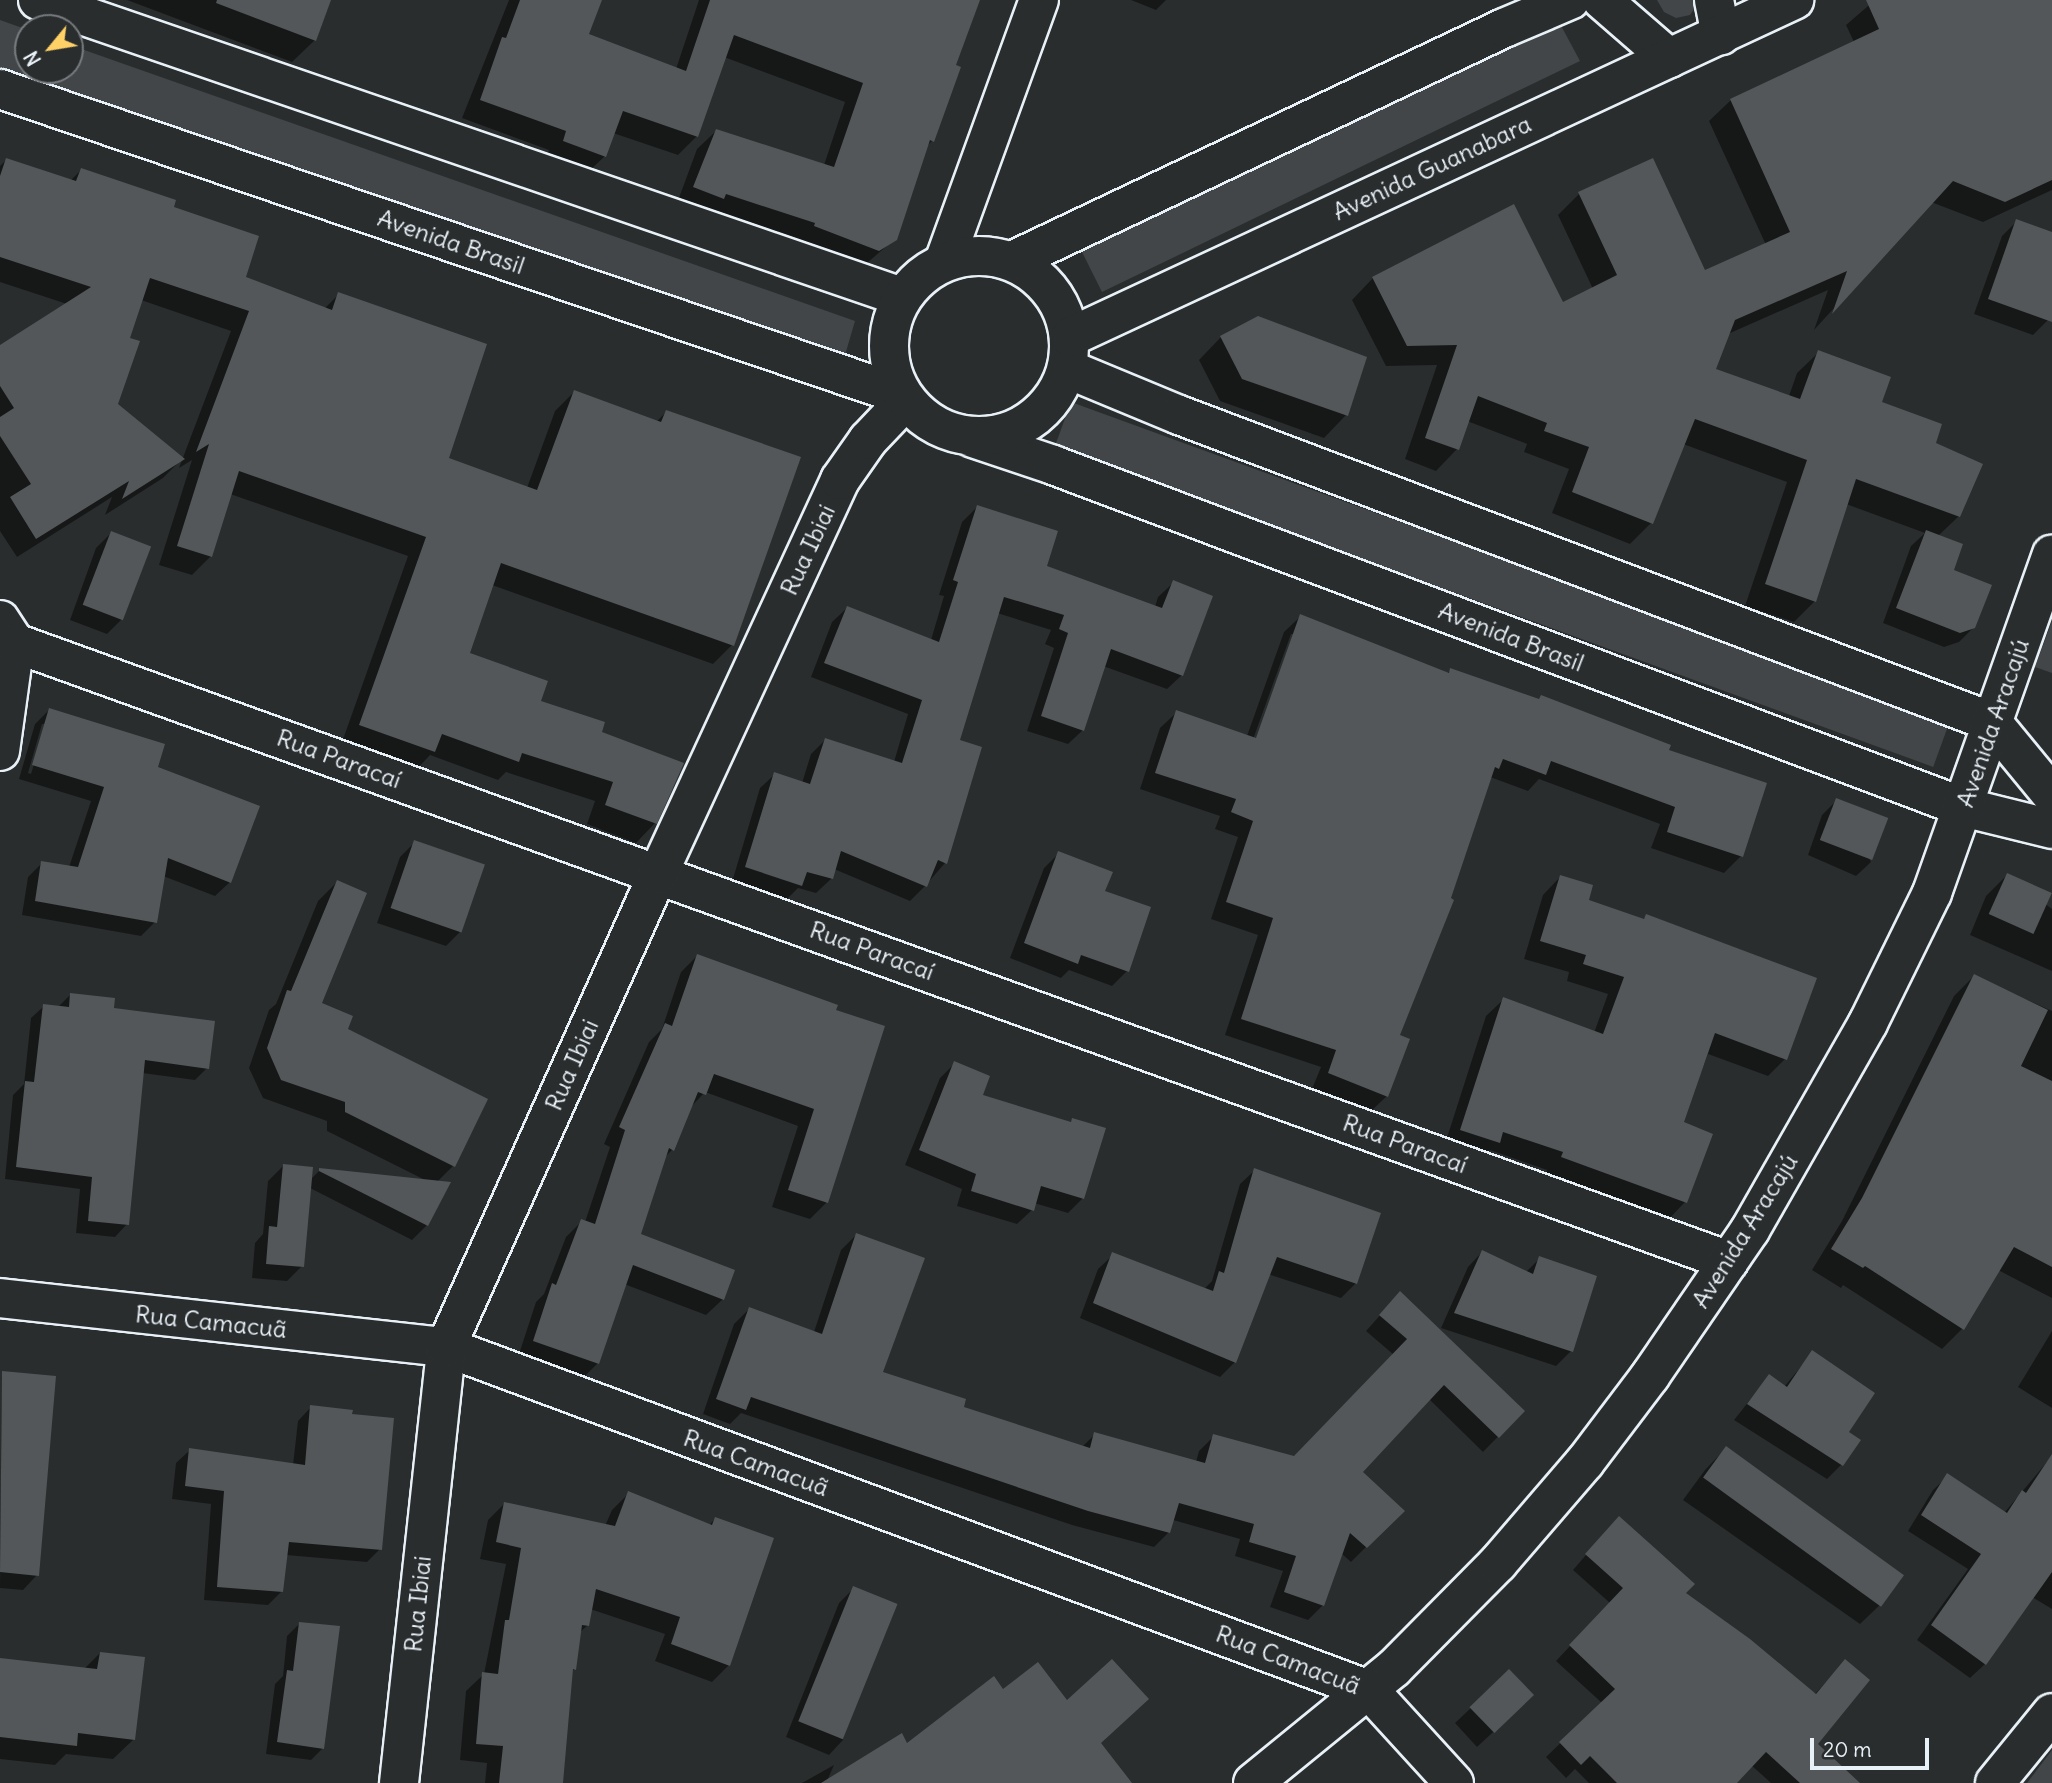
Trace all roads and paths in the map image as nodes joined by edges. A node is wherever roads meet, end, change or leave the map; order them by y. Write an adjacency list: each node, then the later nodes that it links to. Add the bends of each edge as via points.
1 (37, 0): 12 (street)
2 (1039, 0): 11 (street)
3 (1570, 0): 6 (street)
4 (1602, 0): 8 (street)
5 (1794, 0): 7 (street, Avenida Guanabara)
6 (1506, 14): 10 (street)
7 (1718, 17): 8 (street, Avenida Guanabara)
8 (1669, 58): 13 (street, Avenida Guanabara)
9 (0, 89): 14 (street, Avenida Brasil)
10 (1012, 261): 11 (street, via 978,255); 13 (street, via 1040,279 1061,305)
11 (944, 262): 12 (street, via 920,276)
12 (902, 297): 14 (street, via 890,329 890,363)
13 (1069, 353): 15 (street, via 1049,407 1015,431); 18 (street, via 1192,420)
14 (904, 398): 15 (street, via 936,426); 23 (street, Rua Ibiai, via 840,480)
15 (973, 438): 21 (street, Avenida Brasil)
16 (2052, 555): 18 (street, Avenida Aracajú)
17 (7, 631): 19 (street); 23 (street, Rua Paracaí)
18 (1992, 722): 20 (street); 21 (street, Avenida Aracajú)
19 (0, 751)
20 (2052, 795)
21 (1964, 807): 22 (street, Avenida Brasil); 24 (street, Avenida Aracajú, via 1932,893 1868,1023)
22 (2052, 830)
23 (658, 874): 24 (street, Rua Paracaí); 26 (street, Rua Ibiai)
24 (1729, 1261): 27 (street, Avenida Aracajú, via 1650,1376 1541,1515)
25 (0, 1298): 26 (street, Rua Camacuã)
26 (446, 1348): 27 (street, Rua Camacuã); 29 (street, Rua Ibiai)
27 (1369, 1690): 30 (street, Avenida Aracajú); 31 (street, Rua Camacuã)
28 (2052, 1713): 32 (street)
29 (399, 1783)
30 (1253, 1783)
31 (1454, 1783)
32 (1995, 1783)

